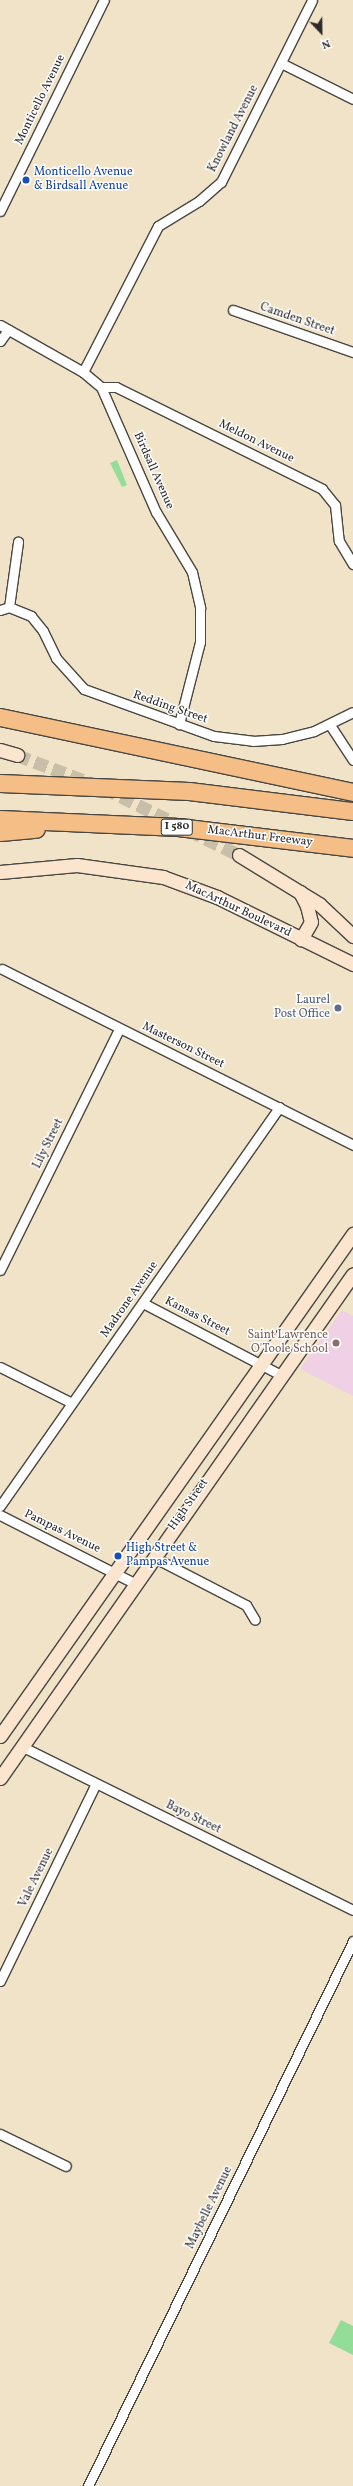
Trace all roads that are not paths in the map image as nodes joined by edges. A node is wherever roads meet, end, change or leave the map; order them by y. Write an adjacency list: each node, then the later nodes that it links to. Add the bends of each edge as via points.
1 (104, 0): 5 (street, Monticello Avenue)
2 (312, 0): 3 (street, Knowland Avenue)
3 (281, 63): 4 (street); 11 (street, Knowland Avenue, via 221,182 199,201 166,219 148,240)
4 (353, 99)
5 (0, 211)
6 (233, 310): 10 (street, Camden Street)
7 (0, 325): 8 (street, Birdsall Avenue)
8 (8, 330): 9 (street); 11 (street, Birdsall Avenue)
9 (0, 341)
10 (353, 352)
11 (83, 372): 12 (street, Birdsall Avenue)
12 (101, 387): 14 (street, Meldon Avenue, via 116,387 322,489 335,505 340,541); 18 (street, Birdsall Avenue, via 148,495 192,572 200,608 200,642)
13 (18, 542): 15 (street)
14 (353, 564)
15 (4, 609): 18 (street, Redding Street, via 31,616 43,631 56,658 84,689)
16 (353, 712): 19 (street, Redding Street)
17 (0, 717): 24 (highway)
18 (179, 724): 19 (street, Redding Street, via 214,736 253,741 282,739)
19 (330, 725): 22 (street)
20 (0, 750): 21 (street)
21 (17, 755)
22 (353, 760)
23 (0, 782): 25 (highway, via 189,791)
24 (353, 792)
25 (353, 811)
26 (0, 819): 27 (highway, MacArthur Freeway / I 580)
27 (115, 823): 28 (highway); 29 (highway, MacArthur Freeway / I 580, via 248,834)
28 (0, 832)
29 (353, 848)
30 (239, 855): 32 (street)
31 (0, 872): 34 (street, MacArthur Boulevard, via 77,865 136,871 217,897)
32 (299, 891): 33 (street, via 318,904); 34 (street, via 310,915 309,927)
33 (353, 936)
34 (301, 939): 35 (street, MacArthur Boulevard)
35 (353, 964)
36 (0, 967): 37 (street, Masterson Street)
37 (119, 1029): 38 (street, Masterson Street); 41 (street, Lily Street)
38 (279, 1107): 39 (street, Masterson Street); 43 (street, Madrone Avenue)
39 (353, 1145)
40 (353, 1234): 44 (street, High Street)
41 (0, 1270)
42 (353, 1274): 46 (street, High Street)
43 (143, 1303): 44 (street, Kansas Street); 47 (street, Madrone Avenue)
44 (263, 1365): 46 (street, Kansas Street); 51 (street, High Street)
45 (0, 1367): 47 (street)
46 (281, 1376): 50 (street, High Street)
47 (72, 1403): 48 (street, Madrone Avenue)
48 (0, 1506)
49 (0, 1515): 51 (street, Pampas Avenue)
50 (153, 1557): 52 (street, High Street); 53 (street, via 246,1605)
51 (115, 1572): 52 (street, Pampas Avenue); 54 (street, High Street)
52 (134, 1583): 55 (street, High Street)
53 (255, 1620)
54 (0, 1736)
55 (23, 1747): 56 (street, High Street); 57 (street, Bayo Street)
56 (0, 1778)
57 (95, 1785): 58 (street, Bayo Street); 60 (street, Vale Avenue)
58 (353, 1910)
59 (353, 1941): 63 (street, Maybelle Avenue)
60 (0, 1981)
61 (0, 2134): 62 (street)
62 (66, 2166)
63 (88, 2486)

